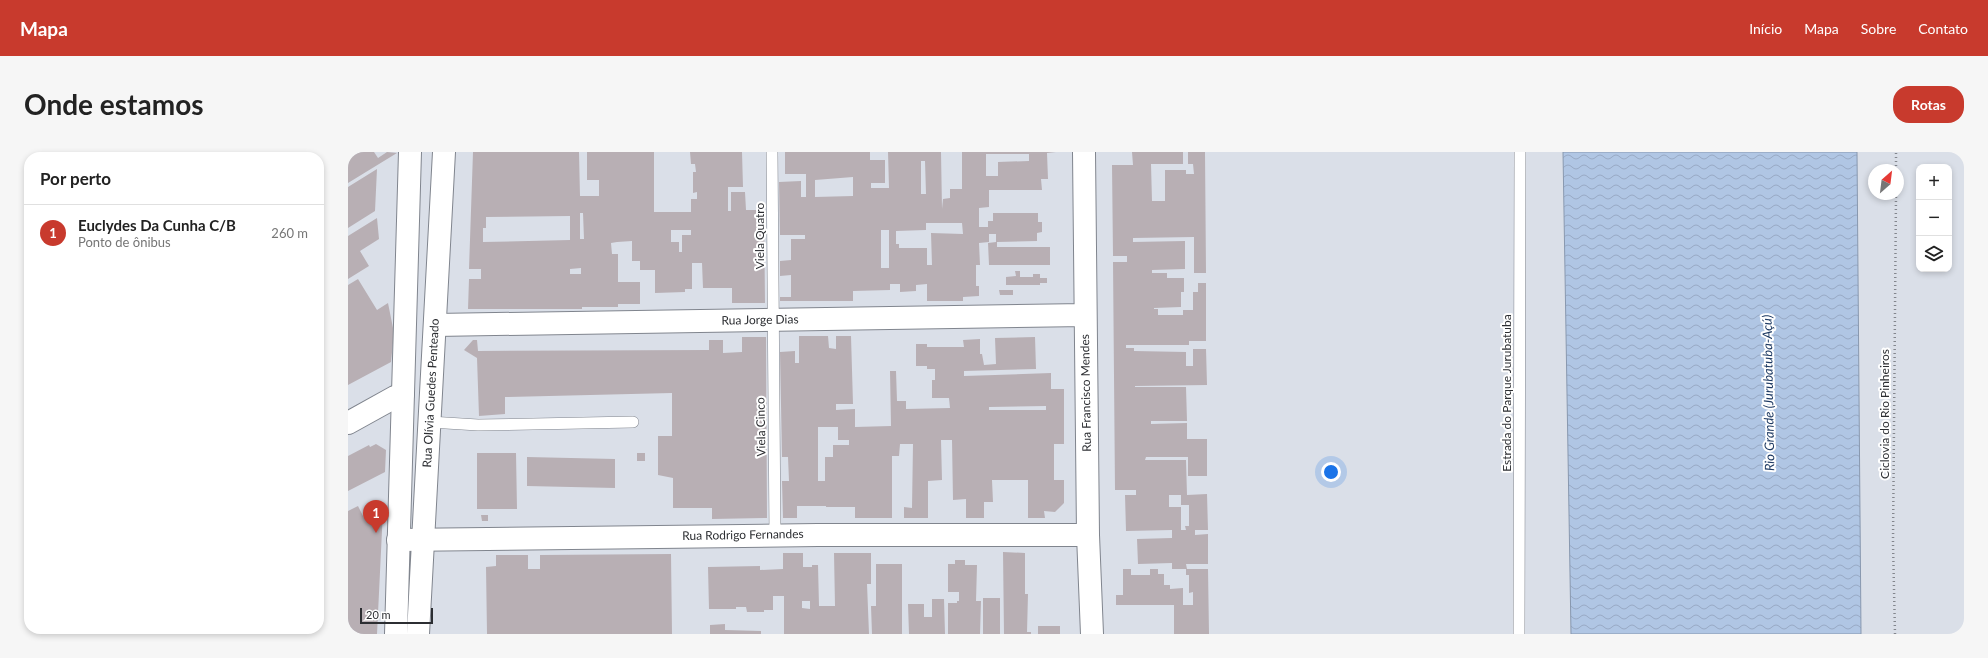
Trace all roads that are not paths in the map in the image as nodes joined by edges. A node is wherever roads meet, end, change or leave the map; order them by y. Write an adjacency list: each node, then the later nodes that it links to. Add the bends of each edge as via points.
1 (410, 152): 9 (street)
2 (444, 152): 8 (street, Rua Olívia Guedes Penteado)
3 (772, 152): 7 (lane, Viela Quatro)
4 (1084, 152): 6 (street, Rua Francisco Mendes)
5 (1520, 152): 20 (lane, Estrada do Parque Jurubatuba)
6 (1085, 315): 7 (street, Rua Jorge Dias); 14 (street, Rua Francisco Mendes)
7 (773, 319): 8 (street, Rua Jorge Dias); 13 (lane, Viela Cinco)
8 (435, 325): 10 (street, Rua Olívia Guedes Penteado)
9 (403, 394): 12 (street); 15 (street)
10 (430, 422): 11 (lane, via 478,425); 16 (street, Rua Olívia Guedes Penteado)
11 (633, 422)
12 (348, 423)
13 (775, 535): 14 (street, Rua Rodrigo Fernandes); 16 (street, Rua Rodrigo Fernandes)
14 (1088, 535): 19 (street, Rua Francisco Mendes)
15 (398, 540): 16 (street, Rua Rodrigo Fernandes); 17 (street)
16 (423, 541): 18 (street, Rua Olívia Guedes Penteado)
17 (396, 634)
18 (418, 634)
19 (1092, 634)
20 (1520, 634)

